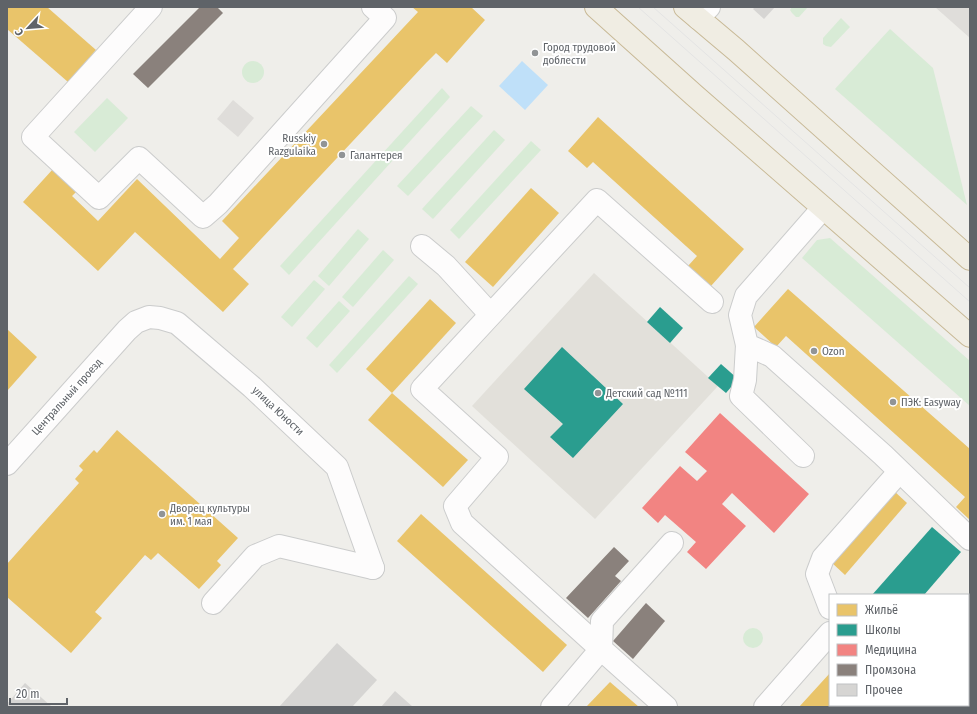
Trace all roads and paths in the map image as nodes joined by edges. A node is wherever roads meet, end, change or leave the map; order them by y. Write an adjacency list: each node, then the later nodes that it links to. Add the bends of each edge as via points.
1 (151, 7): 2 (street, via 33,137 99,198 139,158 203,217 218,204 385,18)
2 (373, 7)
3 (596, 7): 5 (highway)
4 (697, 11): 7 (highway, via 736,50)
5 (824, 208): 11 (highway); 12 (street, via 746,296 740,315)
6 (422, 246): 9 (street, via 446,266)
7 (970, 259)
8 (712, 302): 9 (street, via 597,200)
9 (490, 314): 21 (street, via 422,389 497,457 455,506 462,523)
10 (127, 330): 14 (street, Центральный проезд); 18 (street, улица Юности, via 136,322 149,317 177,323 252,387 337,467 373,568 279,546 255,556)
11 (970, 336)
12 (747, 345): 13 (street, via 745,380 741,396); 15 (street, via 772,356)
13 (803, 456)
14 (7, 464)
15 (899, 472): 16 (street); 19 (street, via 823,558 817,574)
16 (970, 539)
17 (672, 543): 21 (street, via 602,621)
18 (213, 603)
19 (829, 605)
20 (829, 634): 24 (street)
21 (601, 649): 22 (street); 23 (street)
22 (552, 707)
23 (666, 707)
24 (764, 707)

